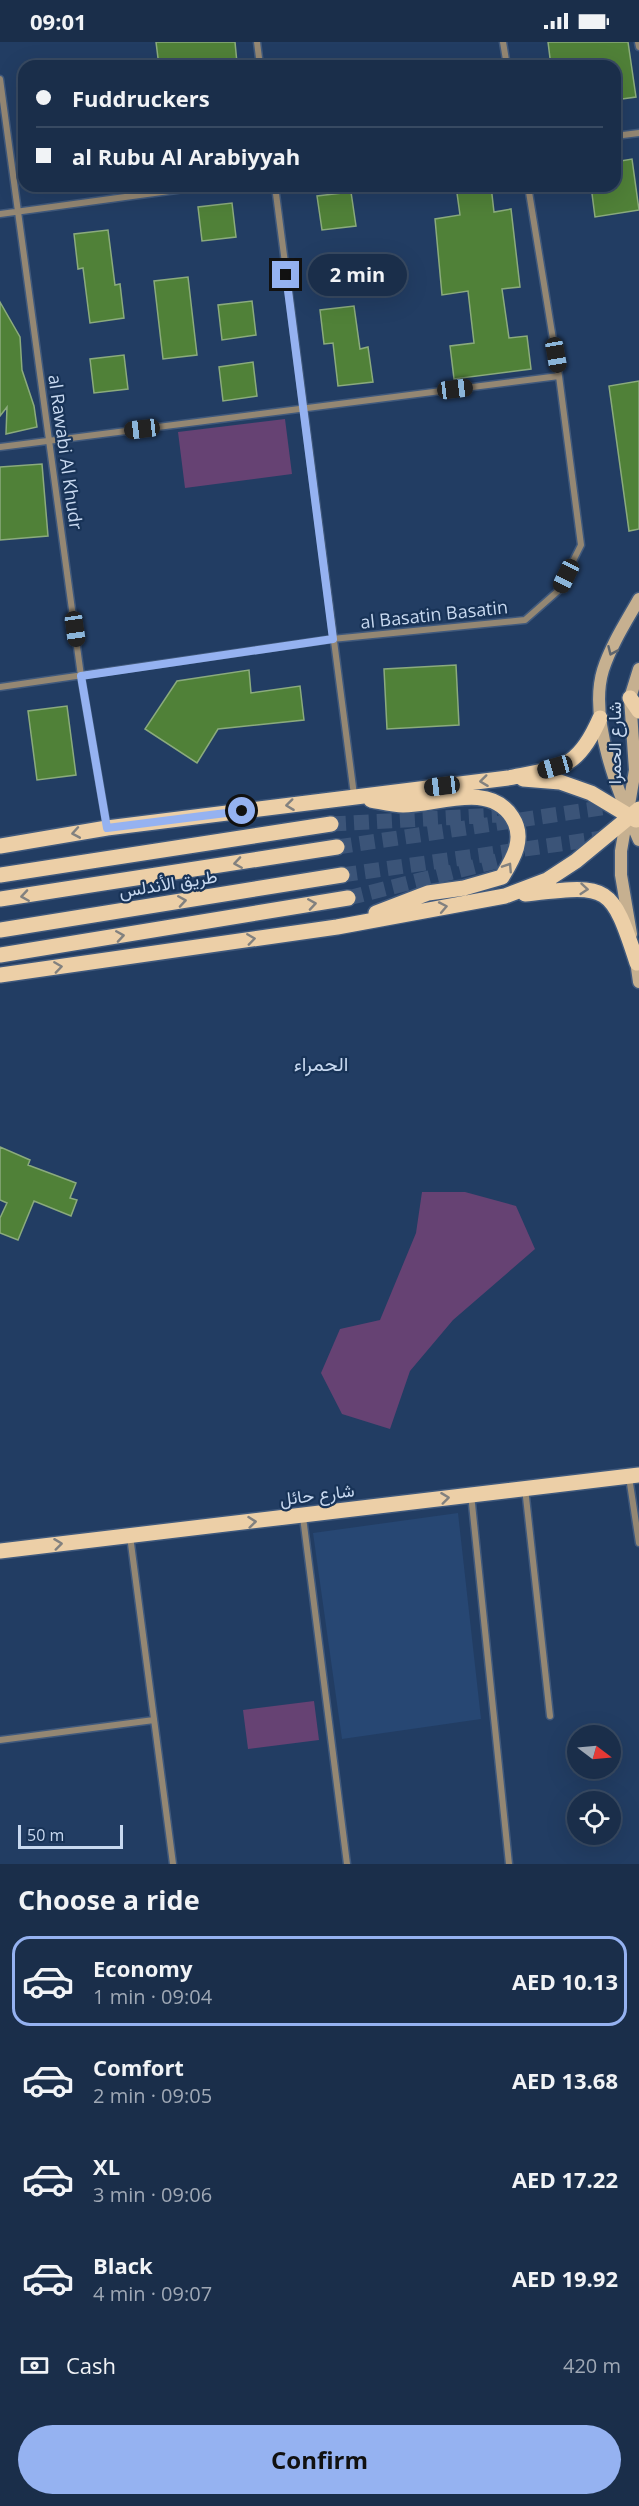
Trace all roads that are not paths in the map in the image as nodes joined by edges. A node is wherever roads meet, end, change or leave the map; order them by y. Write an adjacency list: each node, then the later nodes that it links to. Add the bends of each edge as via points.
1 (256, 42): 5 (street)
2 (503, 42): 6 (street)
3 (638, 42): 4 (street)
4 (639, 47)
5 (259, 60)
6 (506, 60)
7 (0, 79): 13 (street, al Rawabi Al Khudr)
8 (639, 133): 9 (street)
9 (621, 135)
10 (161, 192): 13 (street)
11 (276, 192): 16 (street)
12 (529, 192): 15 (street, al Basatin Basatin)
13 (18, 211): 14 (street); 17 (street, al Rawabi Al Khudr)
14 (0, 214)
15 (560, 376): 16 (street); 20 (street, al Basatin Basatin, via 580,545 558,591 525,620)
16 (303, 409): 17 (street); 20 (street)
17 (49, 441): 18 (street); 22 (street, al Rawabi Al Khudr)
18 (0, 447)
19 (639, 599): 26 (main road, شارع الحمرا, one-way to 26, via 603,672)
20 (333, 639): 22 (street, al Basatin Basatin); 28 (street)
21 (639, 669): 24 (main road, شارع الحمرا)
22 (81, 676): 23 (street, al Basatin Basatin); 31 (street, al Rawabi Al Khudr)
23 (0, 687)
24 (630, 698): 25 (main road); 29 (main road, شارع الحمرا)
25 (639, 711)
26 (600, 718): 27 (main road, via 588,745 570,762); 29 (main road, شارع الحمرا, via 609,761)
27 (508, 778): 28 (main road, one-way to 28); 29 (main road, via 560,782)
28 (354, 797): 31 (main road, one-way to 31); 40 (main road, one-way to 28, via 428,893 502,877 515,856 519,836 506,807 485,798 403,805)
29 (636, 816): 32 (main road, شارع الحمرا); 37 (main road, via 547,880); 43 (main road, شارع الحمرا, via 621,851 621,875)
30 (331, 824): 35 (main road)
31 (107, 828): 33 (main road, one-way to 33)
32 (639, 840)
33 (0, 846)
34 (337, 847): 39 (main road, طريق الأندلس, one-way to 39)
35 (0, 874)
36 (342, 874): 41 (main road, طريق الأندلس, one-way to 36)
37 (505, 896): 40 (main road, one-way to 37); 43 (main road, one-way to 43, via 576,888 595,891 610,899 621,915)
38 (348, 898): 42 (main road, one-way to 38)
39 (0, 899)
40 (337, 927): 44 (main road, one-way to 40)
41 (0, 930)
42 (0, 956)
43 (637, 963): 45 (main road, شارع الحمرا)
44 (0, 975)
45 (639, 982)
46 (634, 1475): 47 (main road, شارع حائل); 51 (street)
47 (525, 1487): 48 (main road, شارع حائل); 53 (street)
48 (471, 1494): 49 (main road, شارع حائل, one-way to 48); 58 (street)
49 (303, 1516): 50 (main road, شارع حائل, one-way to 49); 57 (street)
50 (130, 1535): 52 (main road, شارع حائل, one-way to 50); 54 (street)
51 (639, 1543)
52 (0, 1551)
53 (550, 1716)
54 (154, 1720): 55 (street); 56 (street)
55 (0, 1740)
56 (173, 1864)
57 (347, 1864)
58 (508, 1864)

